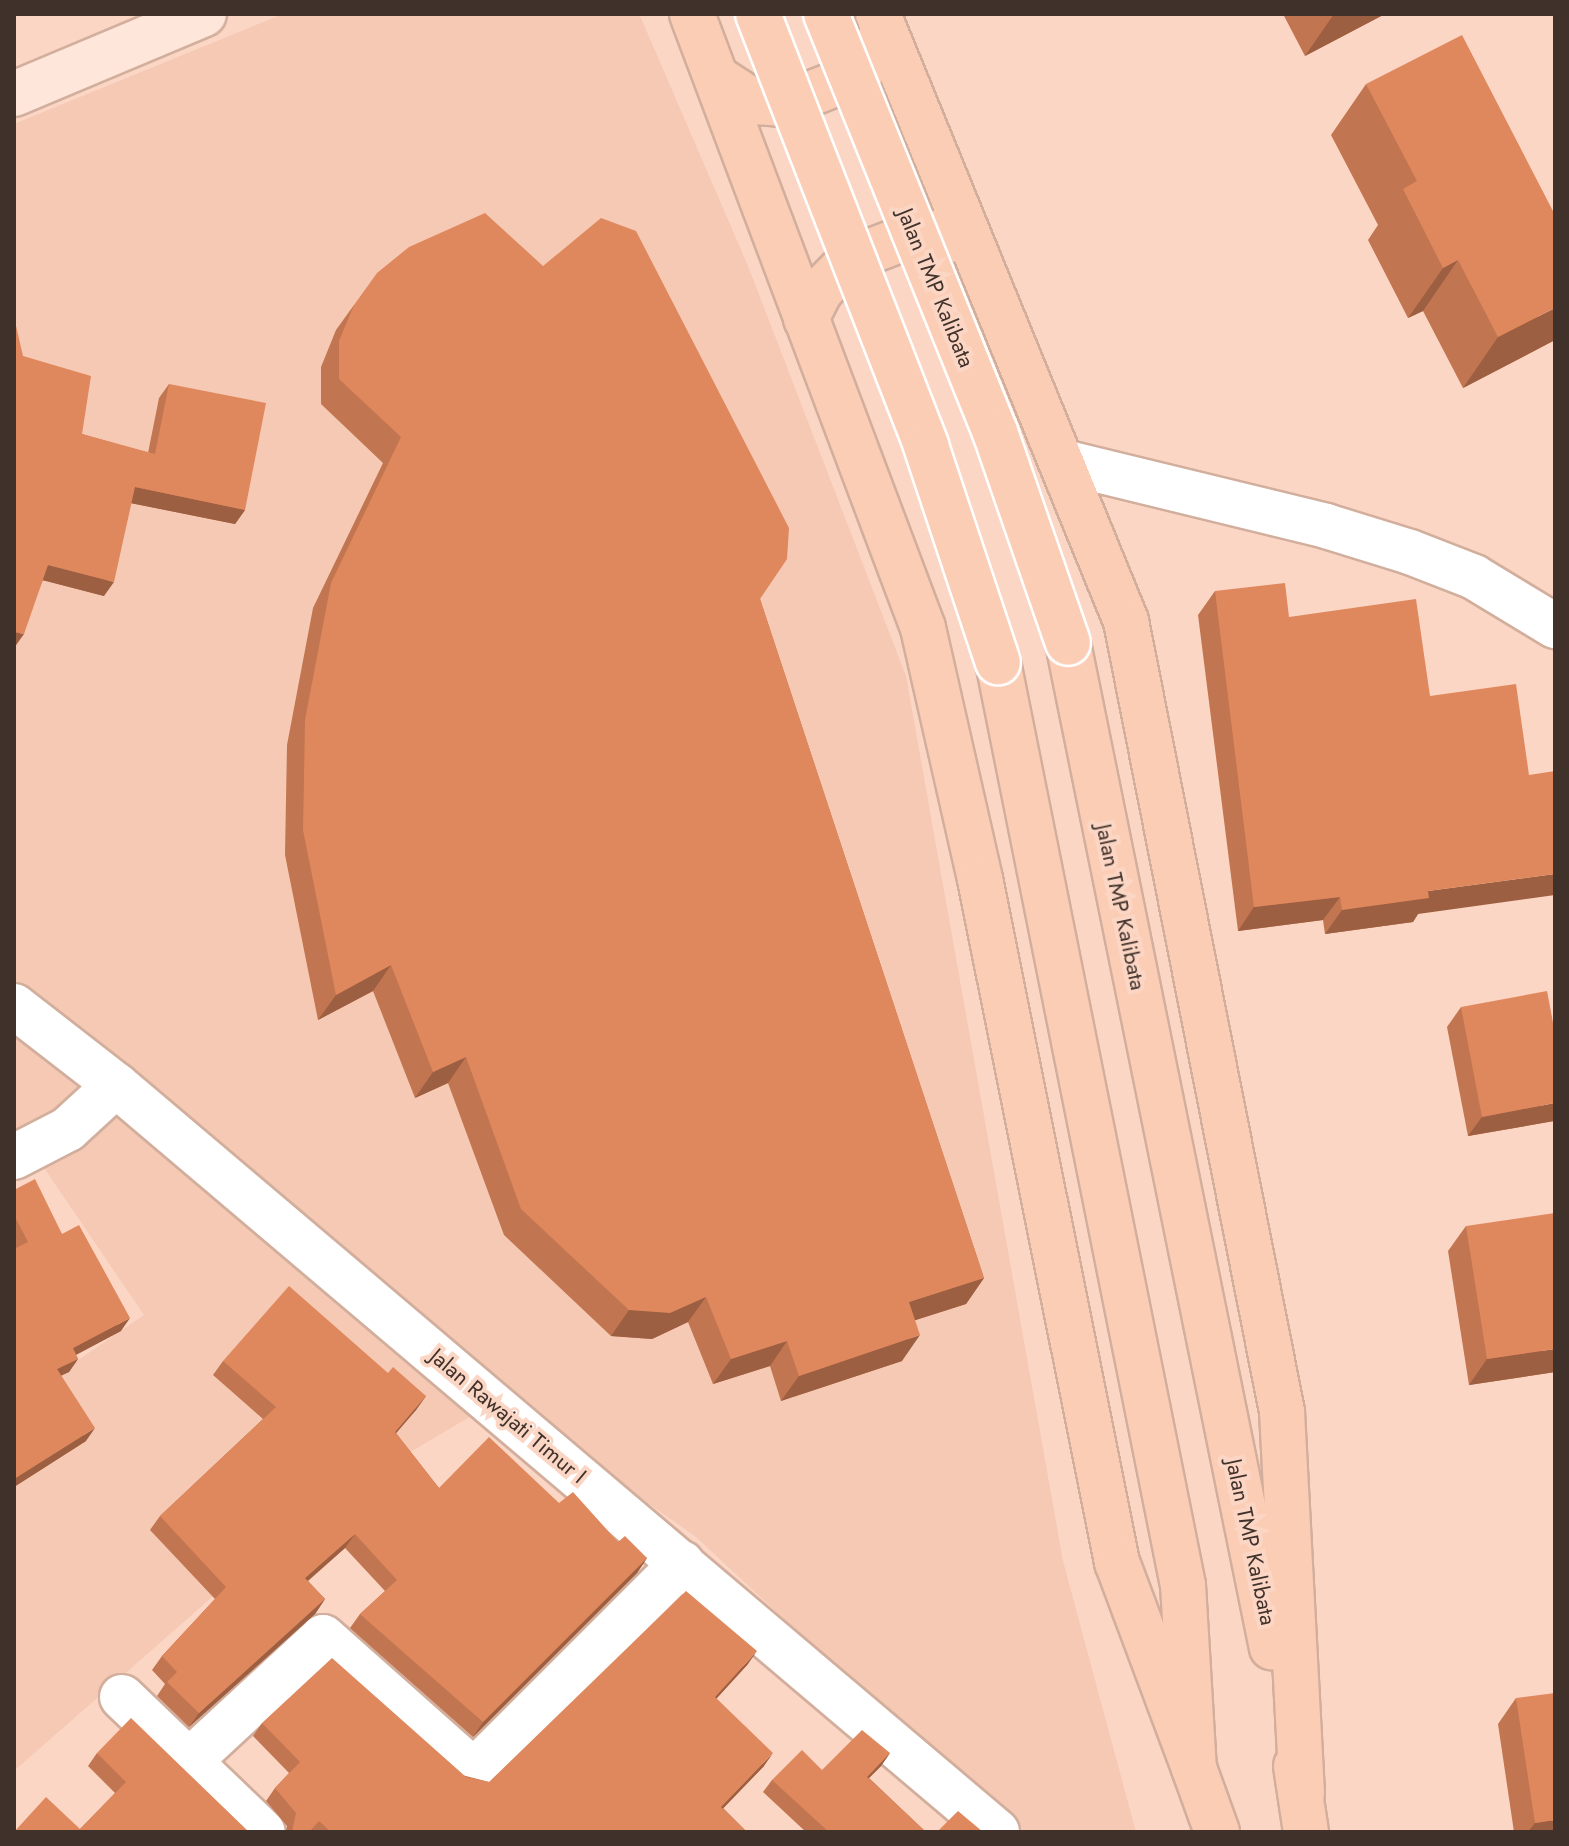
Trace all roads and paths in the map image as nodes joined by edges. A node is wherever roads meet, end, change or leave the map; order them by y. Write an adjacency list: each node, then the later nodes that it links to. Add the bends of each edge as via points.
1 (204, 14): 7 (main road)
2 (692, 14): 6 (main road)
3 (758, 14): 18 (main road, bridge, via 926,446 998,662 1183,1585)
4 (826, 14): 19 (main road, Jalan TMP Kalibata, bridge, via 995,432 1068,643)
5 (878, 14): 6 (main road, via 872,54 860,74 785,104 754,102); 8 (main road)
6 (720, 80): 9 (main road)
7 (14, 94)
8 (984, 271): 9 (main road, via 951,239 931,233 910,236 853,258 821,290); 10 (main road)
9 (806, 319): 18 (main road, via 923,628 980,879 1117,1562)
10 (1064, 462): 11 (street, via 1326,526 1410,552 1474,577); 19 (main road, via 1126,621 1282,1412)
11 (1555, 626)
12 (14, 1006): 13 (street, Jalan Rawajati Timur I)
13 (116, 1085): 14 (street, via 68,1129); 15 (street, Jalan Rawajati Timur I)
14 (14, 1157)
15 (682, 1563): 17 (street, via 474,1771 323,1637); 21 (street, Jalan Rawajati Timur I)
16 (122, 1697): 17 (street)
17 (187, 1763): 20 (street)
18 (1194, 1768): 22 (main road)
19 (1304, 1812)
20 (263, 1832)
21 (997, 1832)
22 (1217, 1832)

